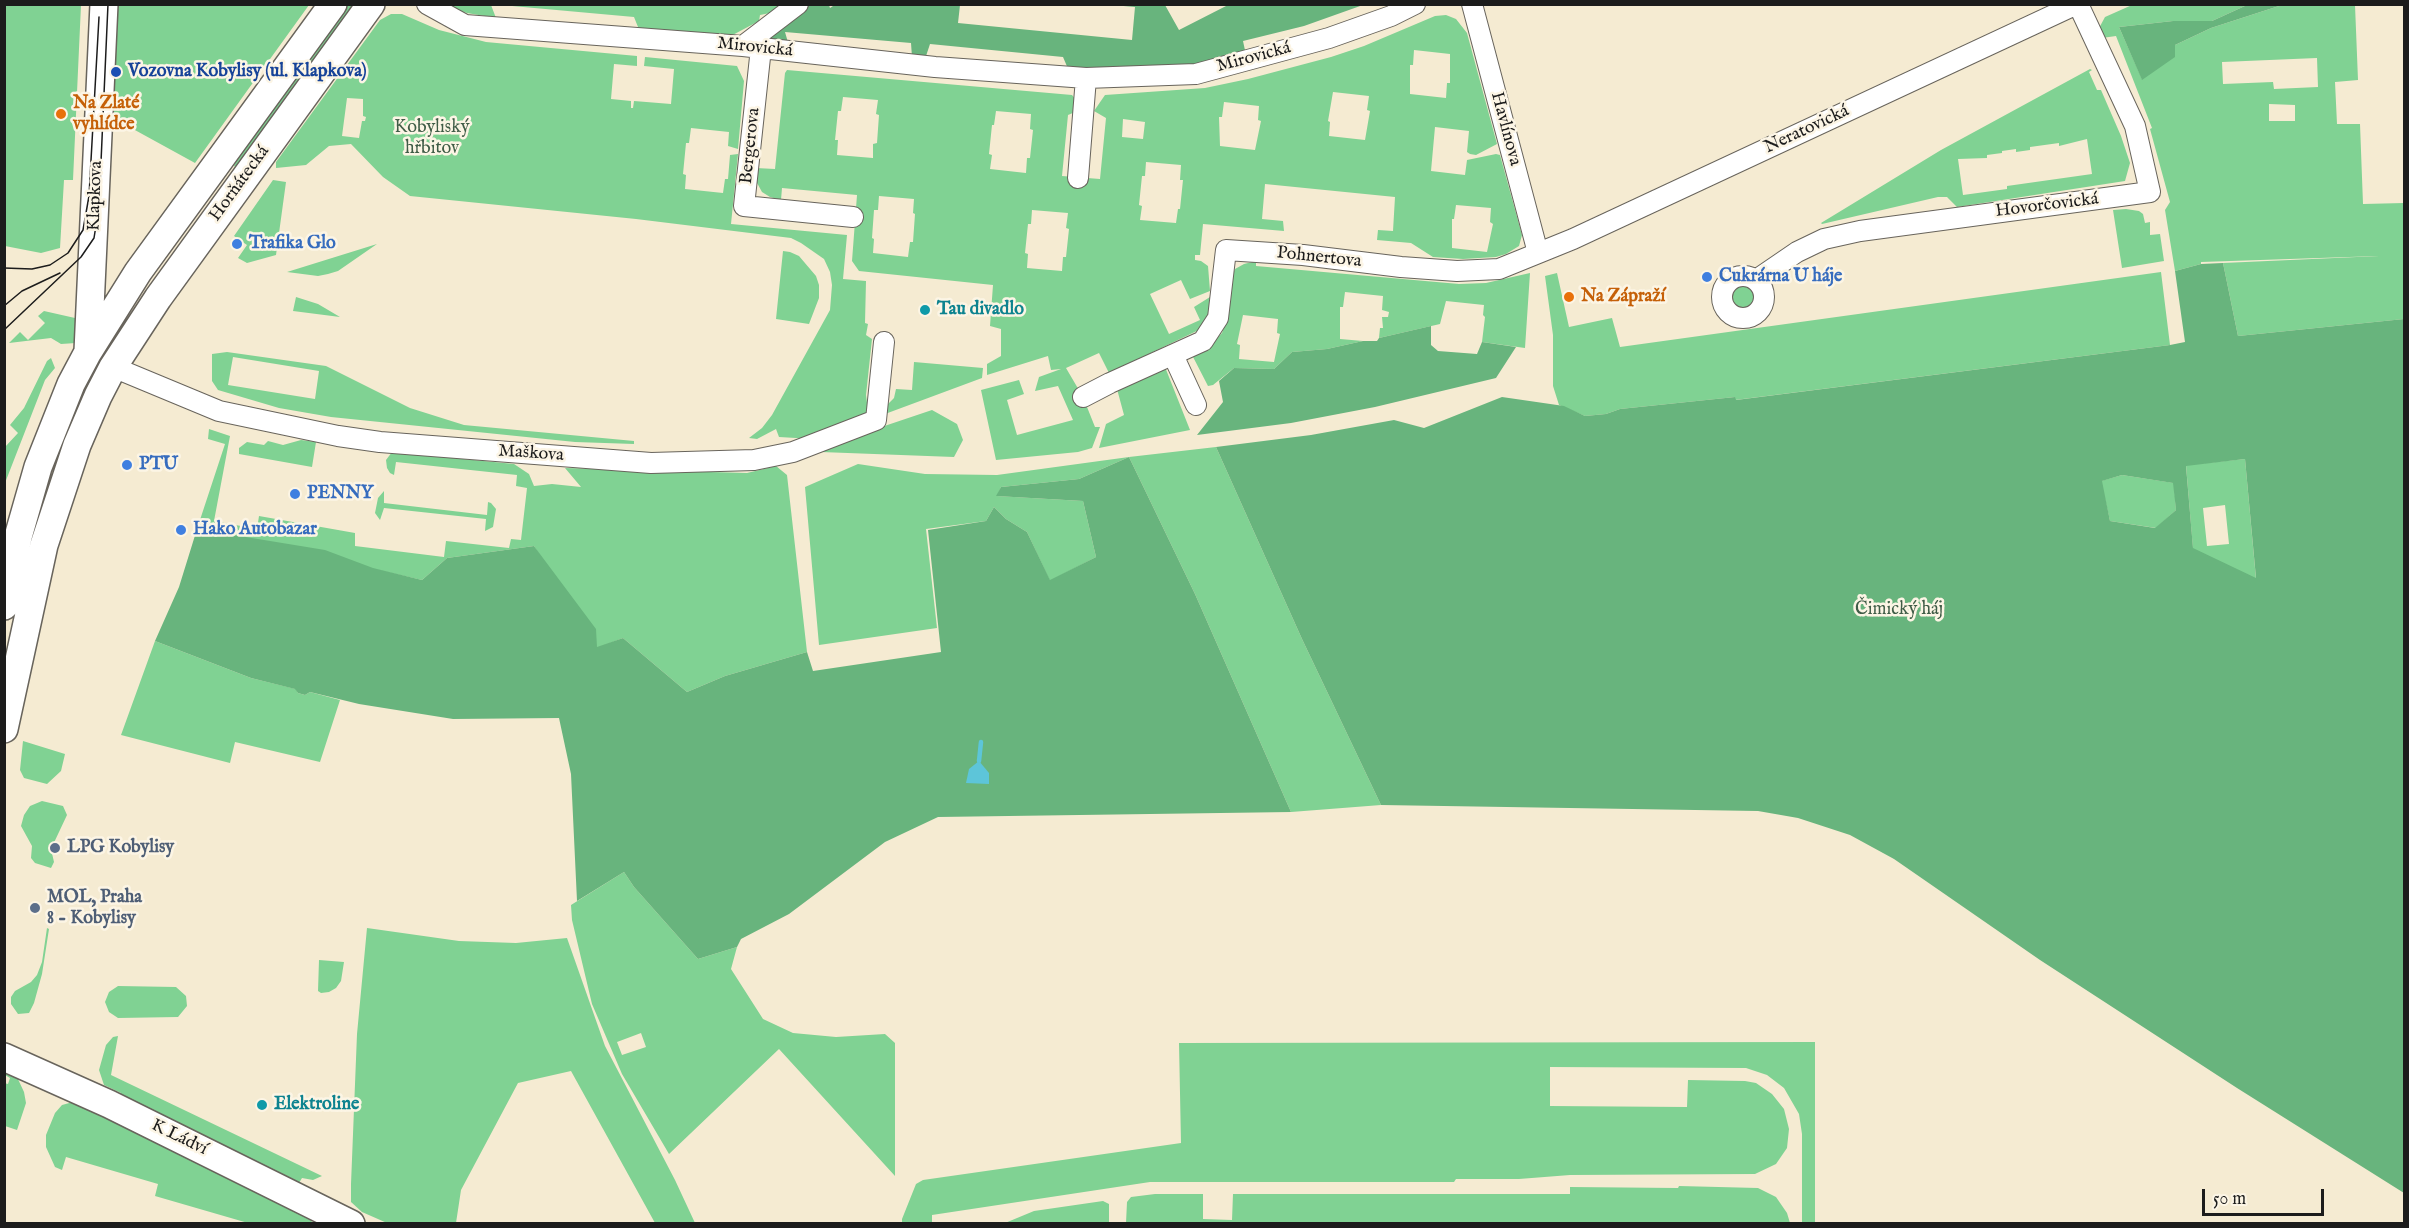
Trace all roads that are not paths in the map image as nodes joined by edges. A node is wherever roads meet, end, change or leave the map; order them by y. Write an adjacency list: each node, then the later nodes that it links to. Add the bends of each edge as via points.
1 (104, 4): 16 (main road, Klapkova)
2 (333, 4): 16 (main road, Horňátecká, via 138,272)
3 (371, 4): 18 (main road, Horňátecká, via 158,298)
4 (427, 4): 9 (street, Mirovická, via 465,25)
5 (798, 4): 9 (street)
6 (1415, 4): 10 (street, Mirovická, via 1329,38 1196,74)
7 (1472, 4): 13 (street, Havlínova)
8 (2077, 4): 13 (street, Neratovická); 14 (street, Hovorčovická, via 2135,126 2150,192 1824,239)
9 (752, 47): 10 (street, Mirovická, via 935,67); 12 (street, Bergerova, via 744,206)
10 (1086, 78): 11 (street)
11 (1078, 177)
12 (853, 217)
13 (1538, 254): 17 (street, Pohnertova, via 1499,269 1457,271 1226,250 1218,318 1203,341)
14 (1756, 280)
15 (884, 342): 18 (street, Maškova, via 876,420 793,452 754,460 651,463 338,436 219,411)
16 (88, 352): 18 (main road); 21 (main road, Horňátecká, via 71,383)
17 (1173, 355): 19 (street, Pohnertova); 20 (street)
18 (113, 367): 22 (main road, Horňátecká, via 77,445)
19 (1083, 397)
20 (1196, 405)
21 (11, 533): 22 (main road); 23 (main road, Horňátecká)
22 (44, 545): 24 (main road, Horňátecká)
23 (4, 606)
24 (4, 729)
25 (4, 1057): 26 (main road, K Ládví, via 109,1104)
26 (343, 1222)

